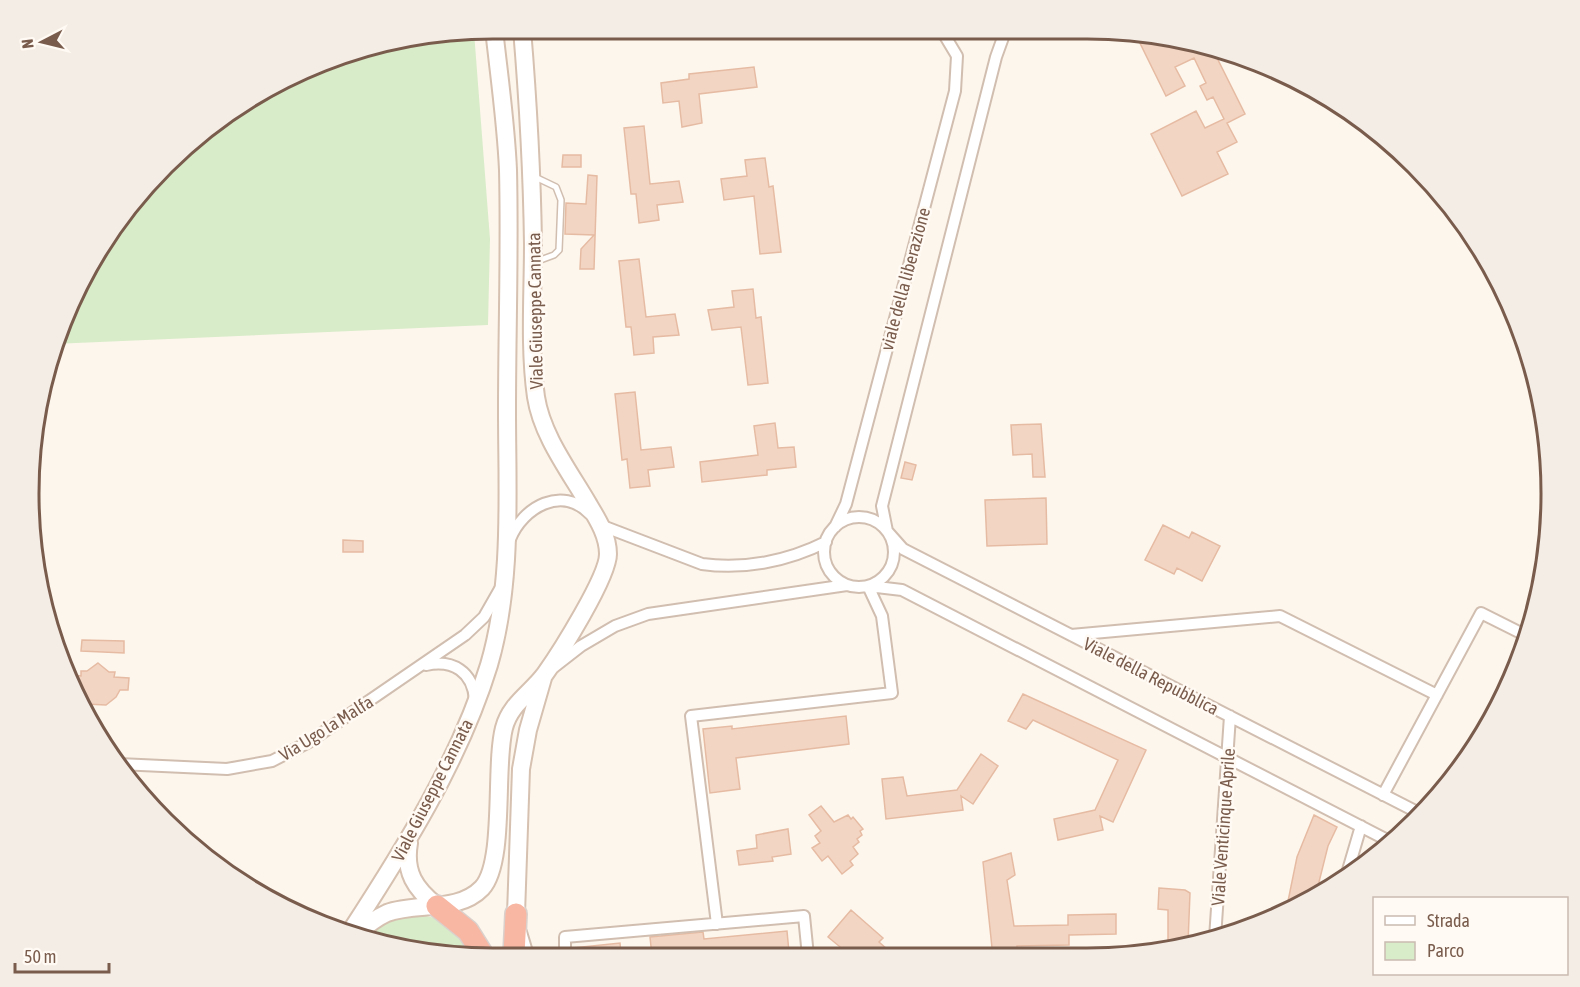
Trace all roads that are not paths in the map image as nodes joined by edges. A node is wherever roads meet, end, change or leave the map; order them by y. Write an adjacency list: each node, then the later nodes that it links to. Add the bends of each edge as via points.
1 (495, 39): 6 (street, Viale Giuseppe Cannata, via 507,168)
2 (523, 39): 5 (street, Viale Giuseppe Cannata)
3 (947, 39): 9 (street, viale della liberazione, via 957,56 955,91 846,504)
4 (1002, 39): 10 (street, viale della liberazione, via 882,506)
5 (532, 176): 7 (street, Viale Giuseppe Cannata); 7 (lane, via 556,187 561,200 559,250 554,255)
6 (508, 254): 7 (street); 12 (street, Viale Giuseppe Cannata)
7 (533, 258): 8 (street, Viale Giuseppe Cannata, via 535,379 540,413)
8 (601, 526): 11 (street, via 716,566 795,556); 12 (street, via 574,502 551,501 530,510 520,520); 19 (street, Viale Giuseppe Cannata, via 608,551 606,570)
9 (835, 527): 10 (street, via 856,517 879,523); 11 (street)
10 (888, 531): 15 (street, via 894,553 892,564 878,581); 17 (street, Viale della Repubblica, via 903,549)
11 (826, 542): 14 (street, via 824,552 831,572)
12 (506, 549): 13 (street, Viale Giuseppe Cannata)
13 (503, 583): 18 (street, Via Ugo la Malfa, via 477,626); 21 (street, Viale Giuseppe Cannata, via 490,662)
14 (847, 585): 15 (street); 19 (street, via 648,614 615,626)
15 (868, 586): 23 (street, Viale della Repubblica, via 902,590); 33 (street, via 882,616 892,693 691,716)
16 (1519, 632): 20 (street, via 1481,613)
17 (1071, 634): 20 (street, via 1280,616); 22 (street, Viale della Repubblica)
18 (417, 668): 21 (street, Via Ugo la Malfa, via 436,663 457,667 473,684); 24 (street, Via Ugo la Malfa, via 309,742 272,761 227,769)
19 (544, 675): 31 (street, Viale Giuseppe Cannata, via 513,706 505,725 490,873 483,887 472,896); 32 (street, via 521,769)
20 (1437, 695): 25 (street)
21 (475, 703): 27 (street, Viale Giuseppe Cannata)
22 (1230, 716): 23 (street, Viale Venticinque Aprile); 25 (street, Viale della Repubblica)
23 (1228, 757): 28 (street, Viale della Repubblica); 36 (street, Viale Venticinque Aprile)
24 (129, 765)
25 (1383, 795): 26 (street, Viale della Repubblica)
26 (1412, 810)
27 (415, 826): 31 (street, via 407,866 415,885); 34 (street, Viale Giuseppe Cannata)
28 (1361, 826): 29 (street, Viale della Repubblica); 30 (street)
29 (1383, 837)
30 (1350, 863)
31 (437, 906): 35 (street, Viale Giuseppe Cannata, via 416,906 385,914); 37 (highway, via 468,931)
32 (516, 914): 38 (highway); 39 (street)
33 (717, 924): 40 (street, via 565,937); 41 (street, via 804,916)
34 (354, 926)
35 (364, 929)
36 (1216, 929)
37 (478, 947)
38 (514, 948)
39 (526, 948)
40 (565, 948)
41 (807, 948)

